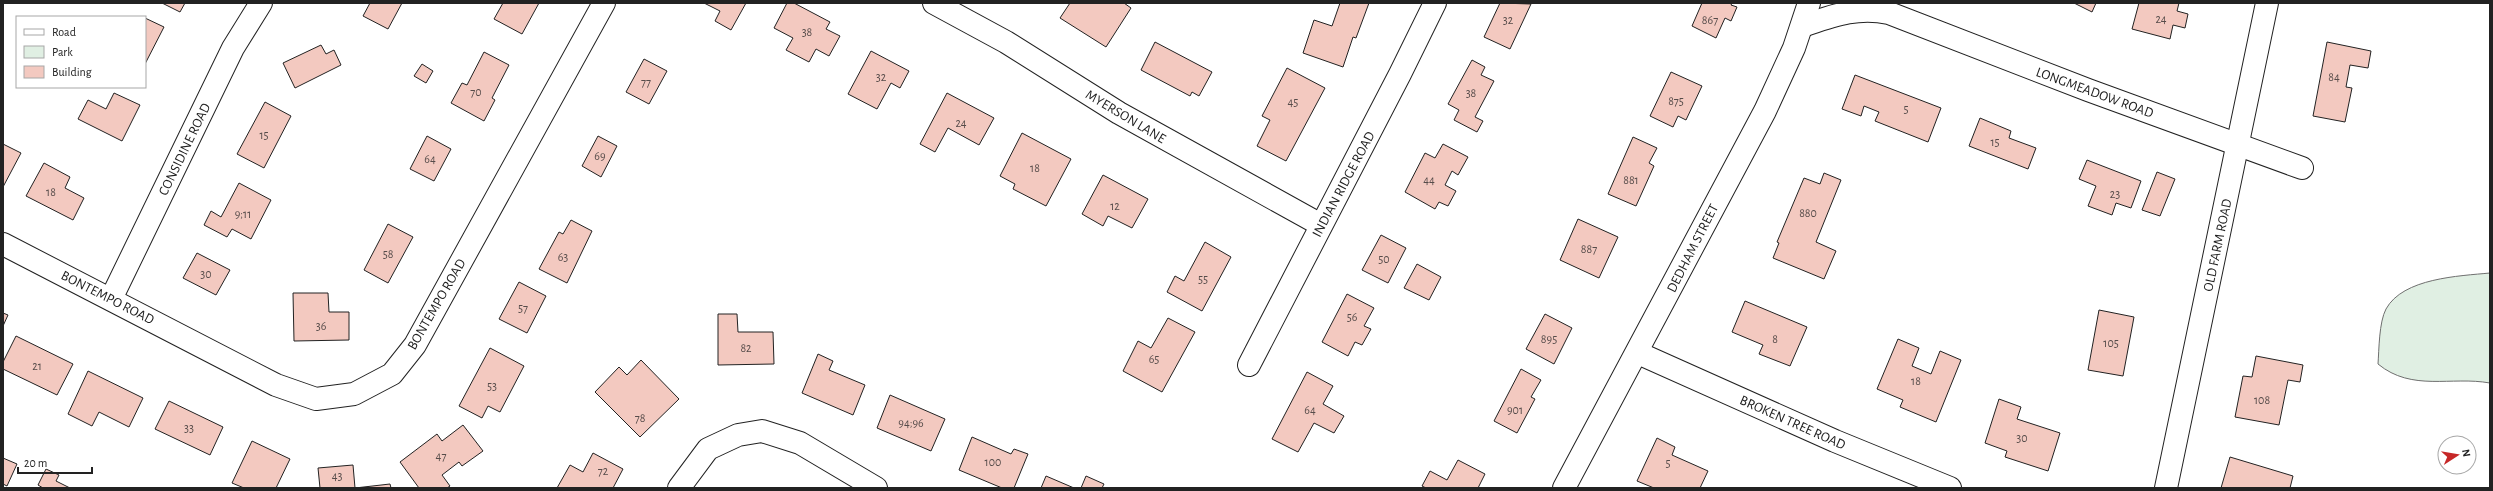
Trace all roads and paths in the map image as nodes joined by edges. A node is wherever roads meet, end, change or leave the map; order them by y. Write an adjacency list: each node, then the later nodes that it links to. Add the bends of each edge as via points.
1 (261, 3): 13 (street, CONSIDINE ROAD, via 233,48)
2 (604, 3): 13 (street, BONTEMPO ROAD, via 415,345 392,374 354,394 316,399 276,385)
3 (934, 3): 11 (street, MYERSON LANE, via 1006,42 1119,114)
4 (1435, 3): 11 (street, INDIAN RIDGE ROAD)
5 (1809, 3): 8 (street, DEDHAM STREET)
6 (2267, 3): 9 (street, OLD FARM ROAD)
7 (1884, 8): 8 (street, LONGMEADOW ROAD, via 1846,12); 9 (street, LONGMEADOW ROAD, via 2088,90)
8 (1802, 26): 14 (street, DEDHAM STREET, via 1765,111 1705,221)
9 (2238, 144): 10 (street, LONGMEADOW ROAD); 20 (street, OLD FARM ROAD)
10 (2302, 168)
11 (1321, 225): 15 (street, INDIAN RIDGE ROAD)
12 (3, 244): 13 (street, BONTEMPO ROAD)
13 (111, 298)
14 (1638, 353): 18 (street, DEDHAM STREET); 19 (street, BROKEN TREE ROAD, via 1835,441)
15 (1248, 365)
16 (679, 488): 17 (street, via 708,449 738,435 762,431 800,443)
17 (876, 488)
18 (1564, 488)
19 (1950, 488)
20 (2166, 488)

